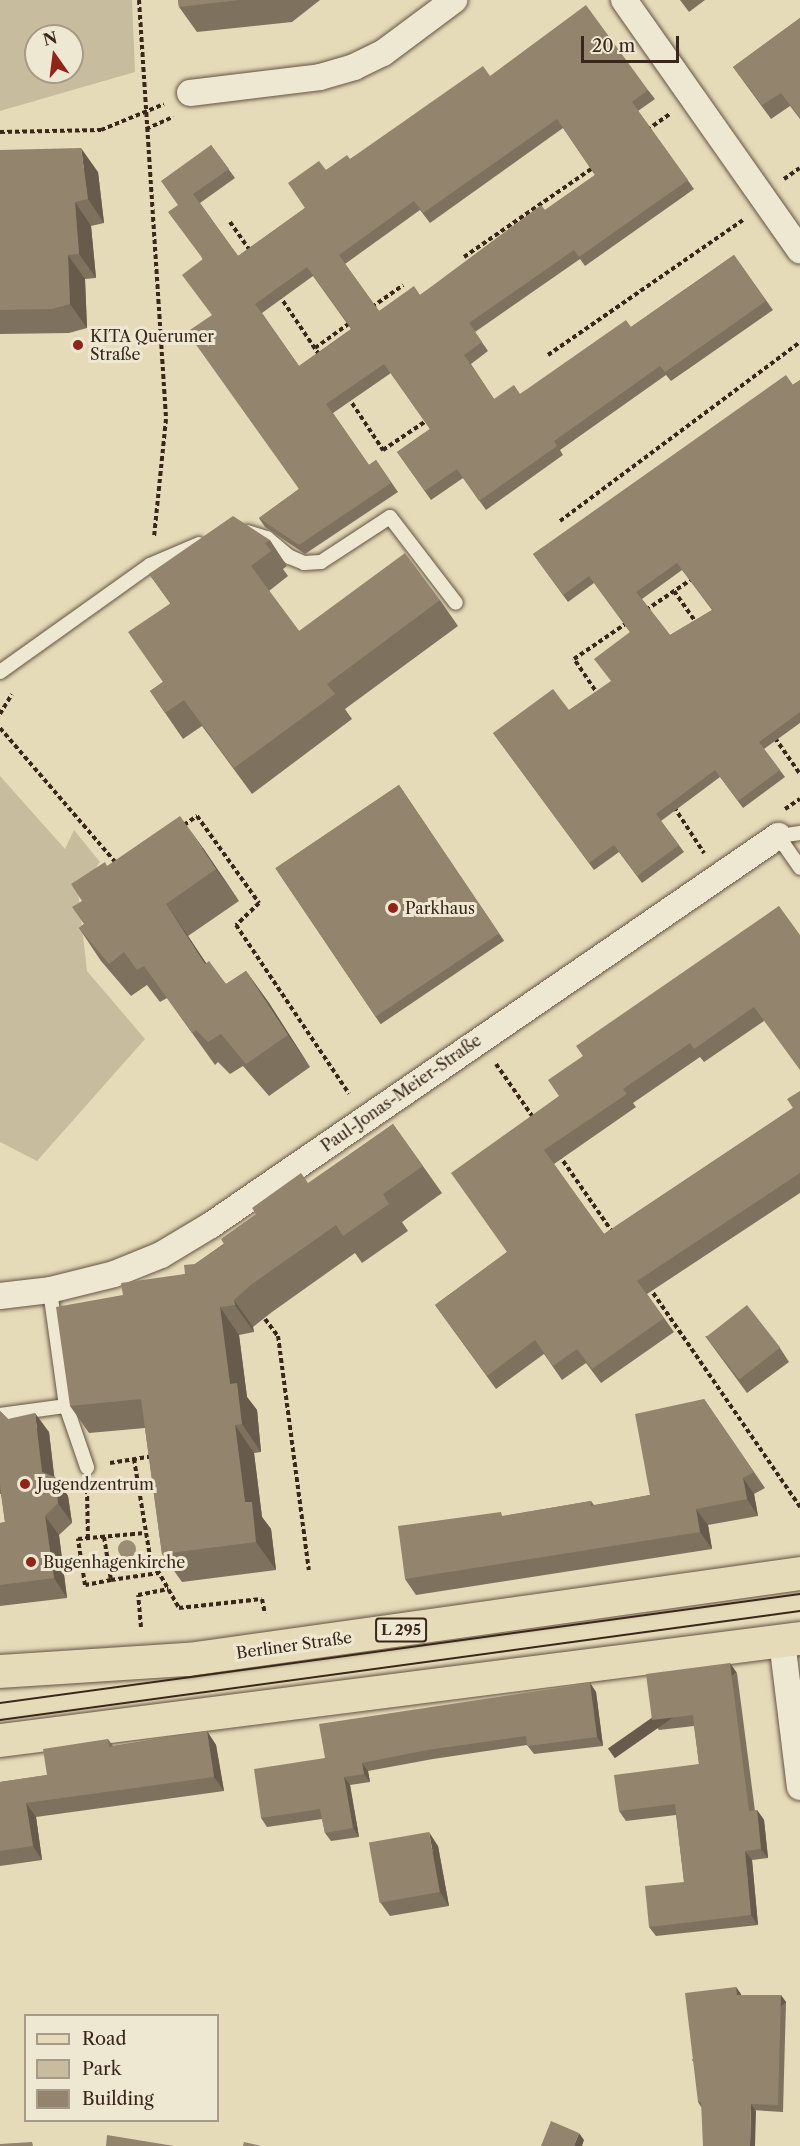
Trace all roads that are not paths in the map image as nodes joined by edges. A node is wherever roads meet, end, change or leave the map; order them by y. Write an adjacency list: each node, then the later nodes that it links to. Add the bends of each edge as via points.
1 (454, 0): 3 (street, via 383,53 354,68)
2 (624, 0): 4 (street)
3 (190, 93)
4 (800, 250)
5 (228, 534): 7 (lane, via 253,532 290,557 304,563 321,562 390,517)
6 (212, 538): 8 (lane, via 150,565)
7 (456, 603)
8 (0, 672)
9 (789, 834): 10 (lane); 11 (street, Paul-Jonas-Meier-Straße, via 479,1039 212,1225 161,1254 114,1274)
10 (800, 868)
11 (50, 1290): 12 (street, Paul-Jonas-Meier-Straße); 13 (lane)
12 (0, 1296)
13 (66, 1406): 14 (lane); 15 (lane)
14 (0, 1415)
15 (87, 1467)
16 (800, 1573): 18 (main road, Berliner Straße / L 295, via 188,1659)
17 (791, 1640): 19 (main road); 20 (street)
18 (0, 1671)
19 (0, 1740)
20 (800, 1787)

